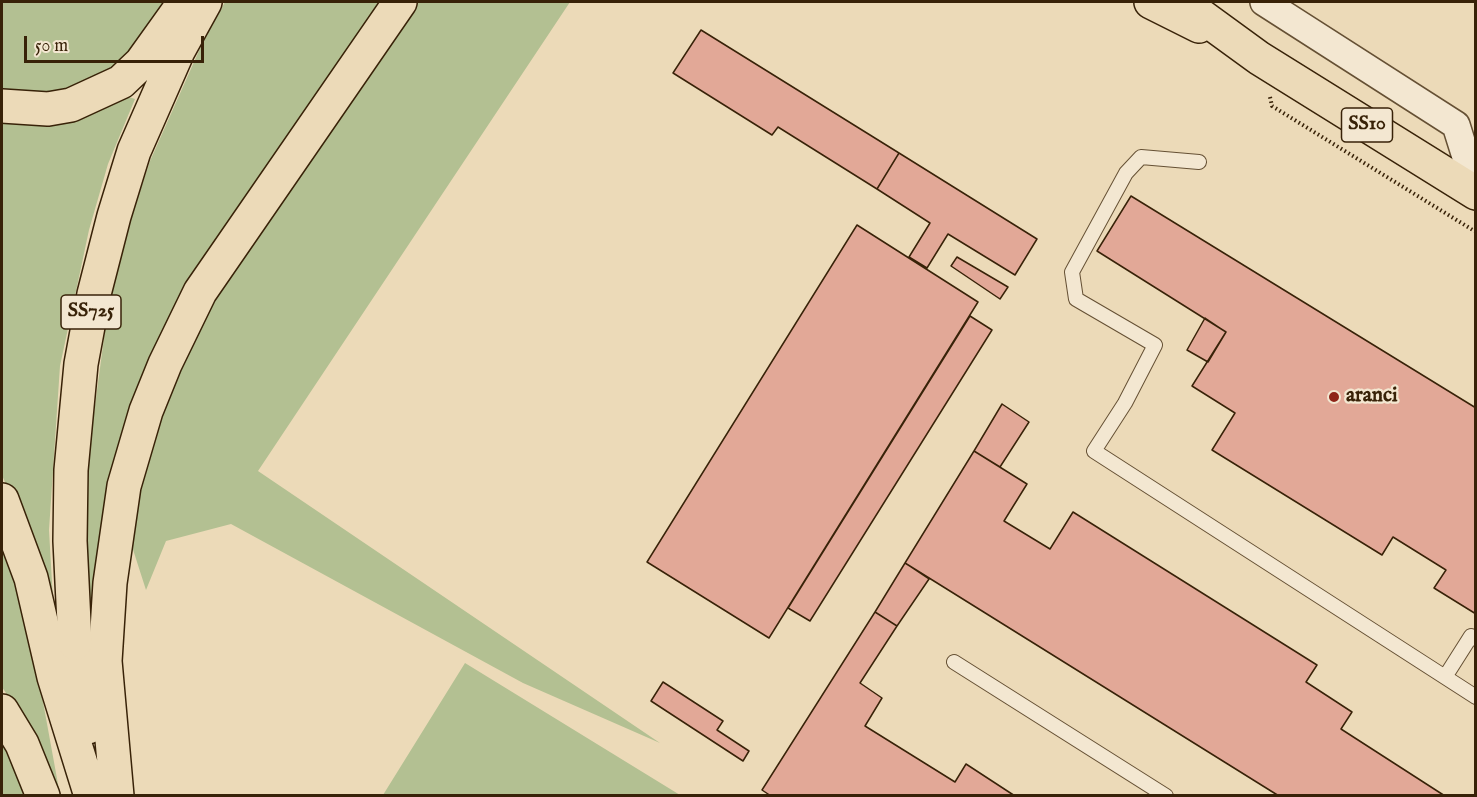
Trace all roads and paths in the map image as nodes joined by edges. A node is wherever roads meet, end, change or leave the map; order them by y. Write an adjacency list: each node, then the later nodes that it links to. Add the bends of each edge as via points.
1 (185, 2): 8 (main road, via 141,63 121,82 71,105 48,109)
2 (205, 2): 19 (main road, SS725, via 178,51 134,151 94,294 81,364 71,470 70,561 83,702)
3 (400, 2): 20 (main road, via 200,292 146,411 124,486 110,583 105,661)
4 (1151, 2): 7 (main road, SS10)
5 (1182, 2): 7 (main road, SS10)
6 (1264, 2): 10 (street, via 1456,125)
7 (1260, 58): 10 (main road, SS10)
8 (2, 106)
9 (1199, 162): 14 (lane, via 1141,157 1126,173 1072,272 1076,299 1155,345 1094,451)
10 (1476, 191)
11 (2, 500): 18 (main road, via 31,578 54,677)
12 (1476, 639): 14 (lane, via 1471,636)
13 (954, 662): 21 (lane)
14 (1445, 677): 15 (lane)
15 (1476, 697)
16 (2, 711): 17 (main road, via 22,744)
17 (44, 795)
18 (91, 795)
19 (102, 795)
20 (117, 795)
21 (1166, 795)

